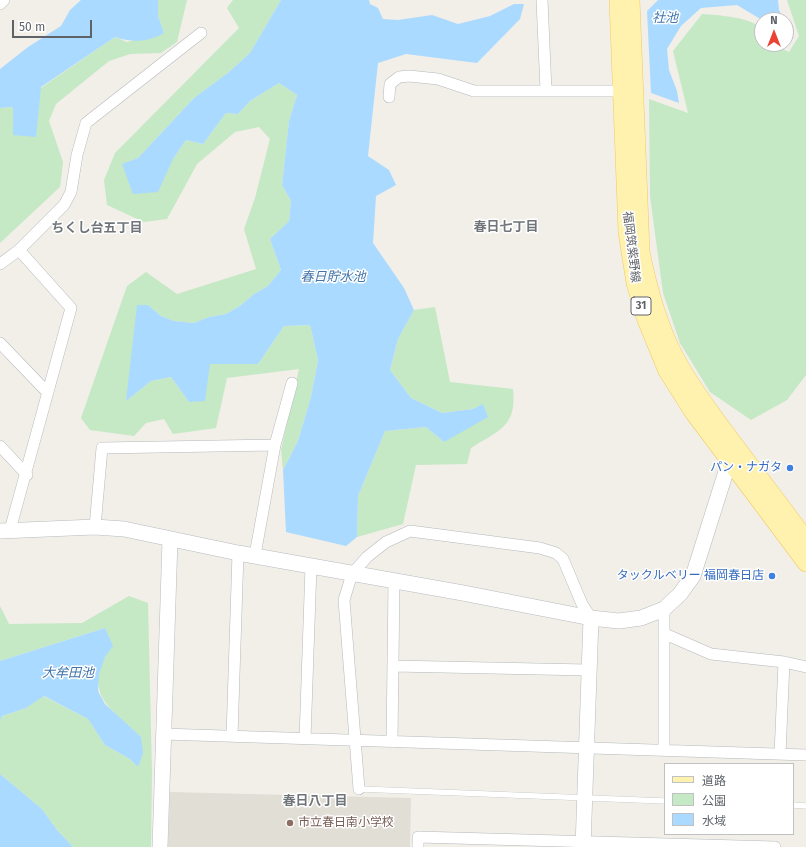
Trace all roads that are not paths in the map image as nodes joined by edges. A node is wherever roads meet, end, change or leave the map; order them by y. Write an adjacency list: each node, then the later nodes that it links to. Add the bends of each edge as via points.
1 (4, 0): 5 (street)
2 (542, 0): 7 (street)
3 (618, 0): 8 (main road, 福岡筑紫野線 / 31)
4 (631, 0): 22 (main road, 福岡筑紫野線 / 31, via 641,252 651,296 674,355 694,389)
5 (0, 4)
6 (201, 33): 10 (street, via 86,123 77,154 71,192 64,205)
7 (546, 90): 8 (street); 9 (street, via 474,91 438,80 409,76 399,77 390,84)
8 (621, 91): 17 (main road, 福岡筑紫野線 / 31, via 627,232 635,283 643,312 667,371)
9 (390, 97)
10 (19, 250): 11 (street); 14 (street, via 71,308)
11 (0, 264)
12 (0, 343): 14 (street)
13 (292, 383): 15 (street)
14 (48, 393): 18 (street)
15 (275, 445): 19 (street, via 102,448); 24 (street)
16 (0, 446): 18 (street)
17 (729, 462): 25 (main road, 福岡筑紫野線 / 31); 29 (street, via 693,576 680,594)
18 (27, 475): 20 (street)
19 (95, 527): 20 (street); 21 (street, via 124,529)
20 (5, 530)
21 (170, 540): 23 (street); 36 (street)
22 (806, 540)
23 (238, 553): 24 (street); 37 (street)
24 (255, 556): 26 (street)
25 (806, 563)
26 (311, 566): 27 (street); 38 (street)
27 (352, 574): 28 (street); 30 (street, via 367,557 386,542 410,531 540,548 556,553 563,559 582,604); 39 (street, via 344,600)
28 (394, 581): 30 (street); 33 (street)
29 (664, 609): 30 (street, via 641,618 619,621); 31 (street)
30 (591, 618): 35 (street)
31 (665, 634): 32 (street, via 711,654); 42 (street)
32 (784, 662): 34 (street); 43 (street)
33 (393, 666): 35 (street); 40 (street)
34 (806, 667)
35 (588, 670): 41 (street)
36 (163, 734): 37 (street); 54 (street)
37 (232, 736): 38 (street)
38 (305, 739): 39 (street)
39 (356, 740): 40 (street); 45 (street)
40 (392, 742): 41 (street)
41 (586, 748): 42 (street); 46 (street)
42 (664, 750): 43 (street)
43 (780, 754): 44 (street)
44 (806, 755)
45 (359, 789): 46 (lane)
46 (585, 798): 47 (lane); 51 (street)
47 (664, 801)
48 (794, 806): 49 (lane)
49 (806, 806)
50 (498, 843): 51 (street); 55 (street, via 418,837)
51 (583, 844): 52 (street)
52 (663, 846): 53 (street)
53 (738, 846): 56 (street)
54 (160, 847)
55 (418, 847)
56 (775, 847)

